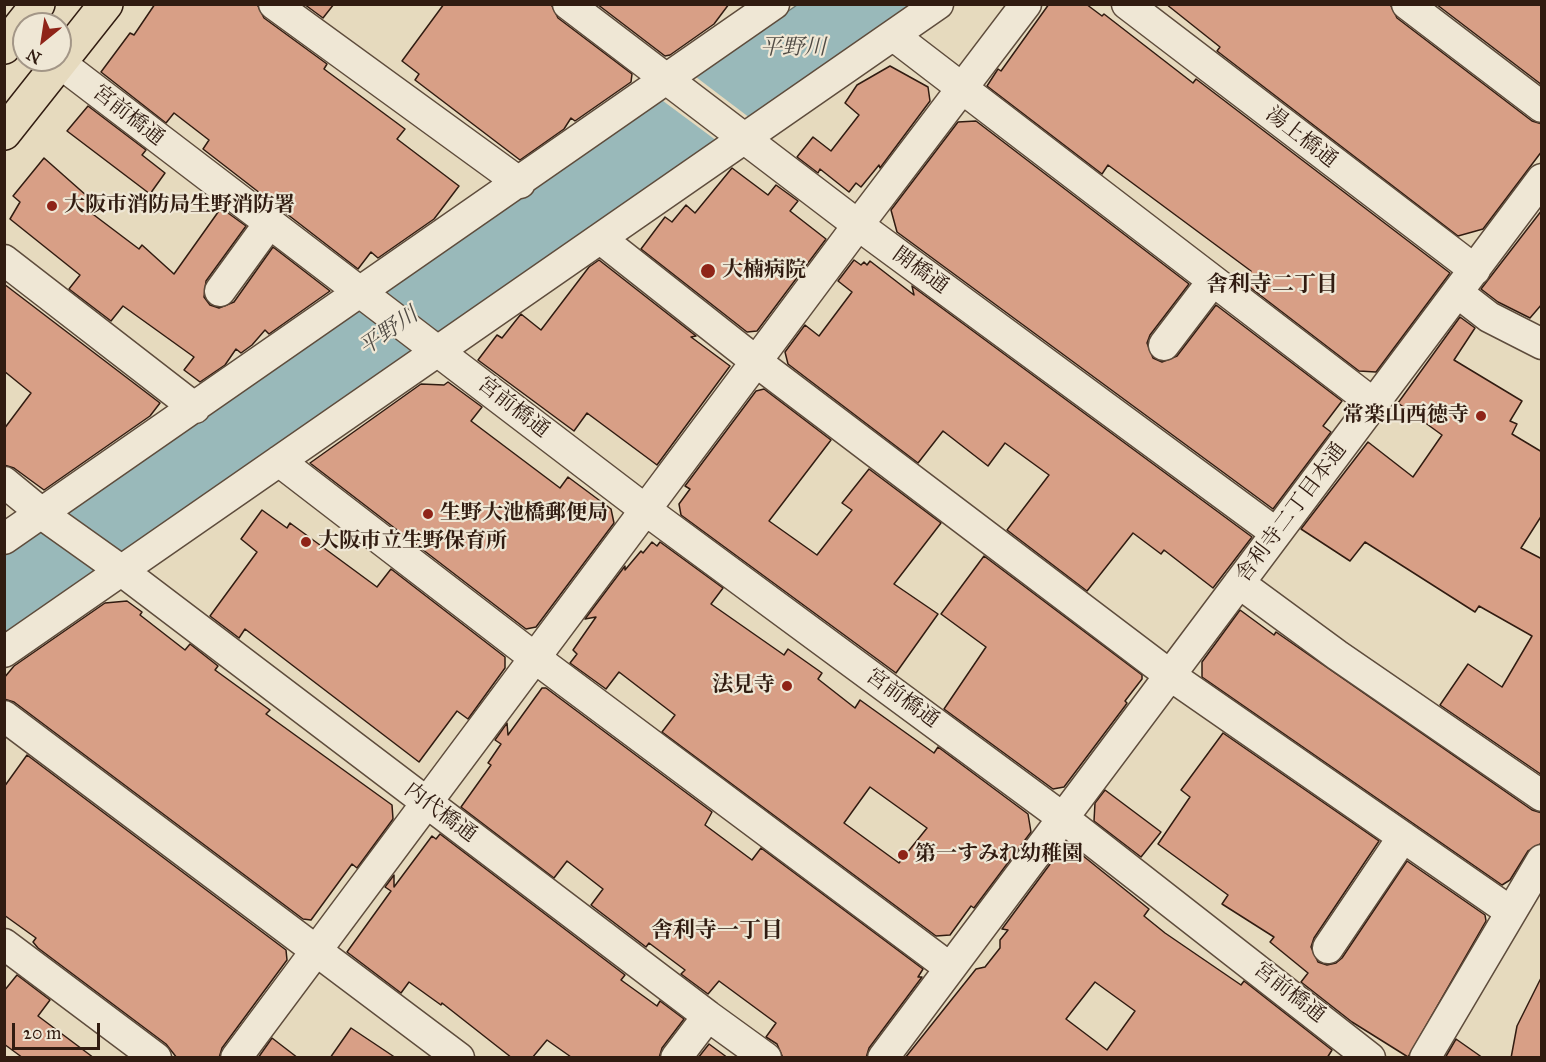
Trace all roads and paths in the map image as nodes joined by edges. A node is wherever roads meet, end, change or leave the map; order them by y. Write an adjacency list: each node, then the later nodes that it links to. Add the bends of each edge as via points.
1 (38, 4): 11 (main road)
2 (106, 4): 12 (main road)
3 (274, 4): 21 (street)
4 (568, 4): 15 (street, 開橋通)
5 (774, 4): 15 (street)
6 (938, 4): 10 (street)
7 (1026, 4): 16 (street)
8 (1127, 4): 27 (street, 湯上橋通)
9 (1407, 4): 17 (street)
10 (894, 36): 16 (street); 19 (street)
11 (4, 47)
12 (72, 48)
13 (53, 72): 18 (main road)
14 (72, 72): 22 (street, 宮前橋通)
15 (672, 83): 19 (street, 開橋通); 21 (street)
16 (962, 90): 23 (street); 26 (street)
17 (1542, 106)
18 (4, 133)
19 (742, 136): 23 (street, 開橋通); 24 (street)
20 (1542, 179): 27 (street, 舎利寺二丁目本通)
21 (520, 183): 29 (street)
22 (268, 225): 28 (street); 29 (street, 宮前橋通)
23 (858, 225): 33 (street); 40 (street, 開橋通)
24 (601, 239): 32 (street); 33 (street)
25 (4, 260): 35 (street)
26 (1212, 282): 31 (street); 34 (street)
27 (1467, 282): 30 (street, 湯上橋通, via 1489,317); 34 (street, 舎利寺二丁目本通)
28 (220, 291)
29 (364, 296): 32 (street, 宮前橋通); 35 (street)
30 (1542, 344)
31 (1164, 345)
32 (435, 348): 36 (street); 38 (street, 宮前橋通)
33 (758, 363): 38 (street); 46 (street)
34 (1374, 404): 40 (street, 舎利寺二丁目本通)
35 (195, 408): 39 (street)
36 (279, 461): 42 (street); 45 (street)
37 (4, 482): 39 (street)
38 (647, 511): 45 (street); 50 (street, 宮前橋通)
39 (45, 516): 41 (street); 42 (street, 内代橋通)
40 (1276, 533): 43 (street, 舎利寺二丁目本通)
41 (4, 539)
42 (118, 569): 44 (street); 49 (street, 内代橋通)
43 (1239, 583): 46 (street, 舎利寺二丁目本通); 48 (street)
44 (4, 651)
45 (535, 658): 49 (street); 57 (street)
46 (1171, 676): 50 (street, 舎利寺二丁目本通); 51 (street)
47 (4, 716): 56 (street)
48 (1542, 796)
49 (426, 802): 56 (street); 58 (street, 内代橋通)
50 (1063, 818): 57 (street, 舎利寺二丁目本通); 65 (street, 宮前橋通)
51 (1403, 837): 53 (street); 55 (street)
52 (1542, 860): 53 (street)
53 (1511, 912): 66 (street)
54 (4, 944): 59 (street)
55 (1328, 948)
56 (315, 951): 60 (street); 61 (street)
57 (950, 968): 64 (street, 舎利寺二丁目本通)
58 (708, 1016): 62 (street); 63 (street, 内代橋通)
59 (156, 1058)
60 (236, 1058)
61 (459, 1058)
62 (676, 1058)
63 (766, 1058)
64 (883, 1058)
65 (1370, 1058)
66 (1425, 1058)

